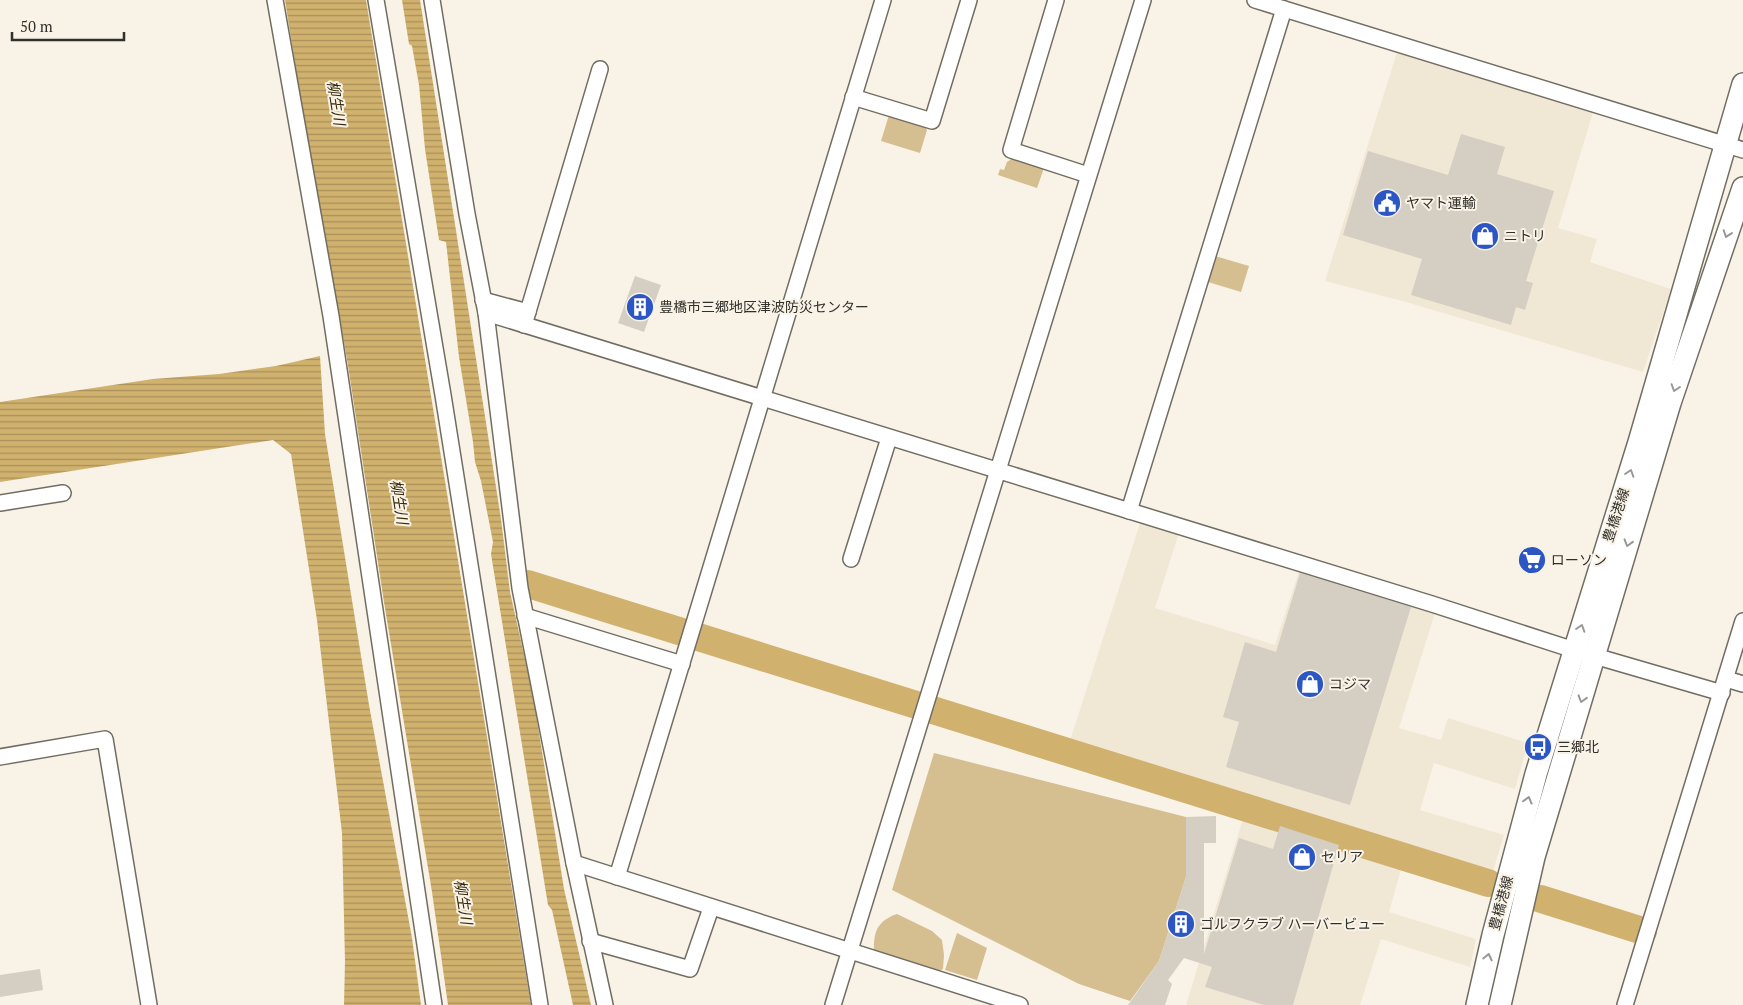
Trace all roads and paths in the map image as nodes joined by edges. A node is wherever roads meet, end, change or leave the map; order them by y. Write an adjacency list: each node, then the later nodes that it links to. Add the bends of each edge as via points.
1 (275, 0): 39 (street, via 332,326)
2 (376, 0): 40 (street)
3 (432, 0): 16 (street)
4 (883, 0): 12 (street)
5 (969, 0): 12 (street, via 932,121)
6 (1056, 0): 14 (street, via 1011,150)
7 (1143, 0): 14 (street)
8 (1255, 0): 9 (street)
9 (1284, 9): 13 (street); 23 (street)
10 (600, 69): 17 (street)
11 (1743, 84): 13 (main road, 豊橋港線)
12 (853, 97): 18 (street)
13 (1734, 147): 27 (main road, 豊橋港線, one-way to 13)
14 (1088, 175): 20 (street)
15 (1743, 188): 28 (main road, 豊橋港線, one-way to 28, via 1670,403)
16 (484, 306): 17 (street); 25 (street)
17 (526, 318): 18 (street)
18 (763, 399): 19 (street); 29 (street)
19 (888, 438): 20 (street); 24 (street)
20 (999, 472): 23 (street); 37 (street)
21 (63, 493): 22 (street)
22 (0, 503)
23 (1129, 511): 27 (street)
24 (851, 559)
25 (525, 616): 29 (street); 33 (street)
26 (1743, 621): 31 (street)
27 (1574, 650): 28 (street); 44 (main road, 豊橋港線, one-way to 27, via 1532,788)
28 (1594, 656): 31 (street); 45 (main road, 豊橋港線, one-way to 45, via 1534,857)
29 (682, 664): 34 (street)
30 (1743, 684): 31 (street)
31 (1724, 686): 46 (street)
32 (0, 757): 38 (street, via 105,740)
33 (574, 863): 34 (street); 36 (street)
34 (617, 877): 35 (street)
35 (711, 908): 36 (street, via 690,969); 37 (street)
36 (590, 941): 41 (street)
37 (849, 952): 42 (street); 43 (street)
38 (149, 1005)
39 (434, 1005)
40 (540, 1005)
41 (605, 1005)
42 (833, 1005)
43 (1020, 1005)
44 (1478, 1005)
45 (1500, 1005)
46 (1625, 1005)

